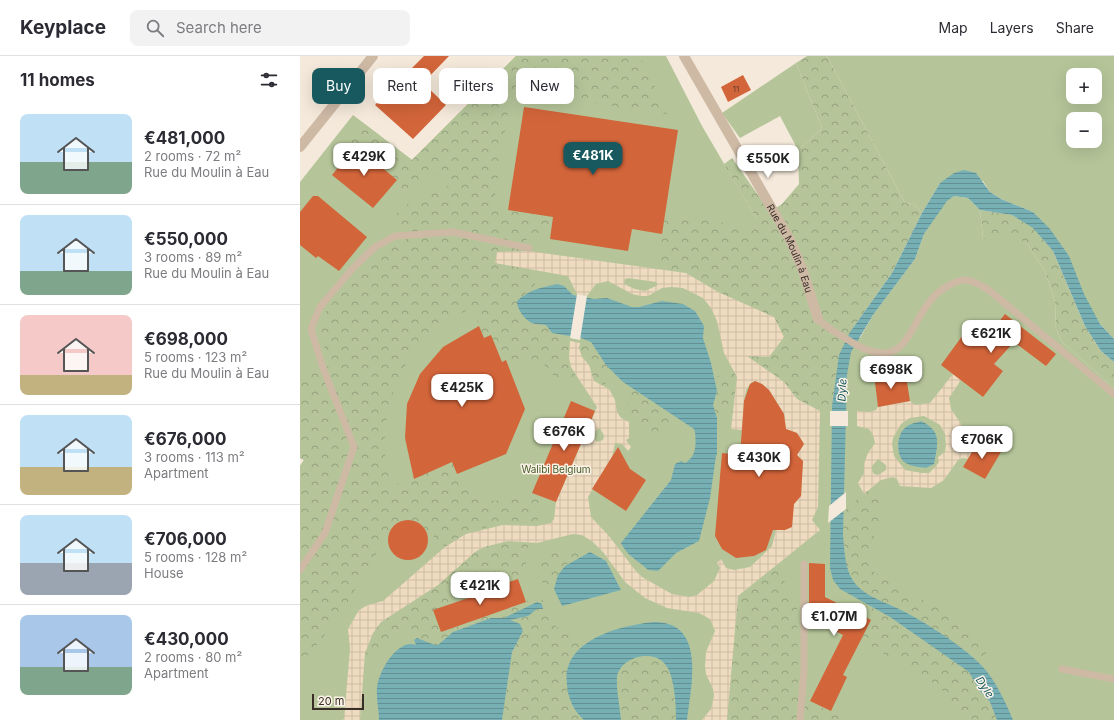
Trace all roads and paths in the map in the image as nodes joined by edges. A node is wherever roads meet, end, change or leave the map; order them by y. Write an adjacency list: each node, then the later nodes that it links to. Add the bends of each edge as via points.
1 (373, 56): 3 (street)
2 (684, 56): 5 (street, Rue du Moulin à Eau, via 790,240)
3 (300, 147)
4 (529, 248): 8 (lane, via 453,232 395,236 375,247 353,268 320,308 311,329 323,368 354,447 325,533)
5 (818, 319): 6 (lane, via 826,327 861,348 876,353 893,352 903,345 931,299 944,288 966,280 990,291)
6 (1114, 394)
7 (804, 564): 11 (lane, via 804,671)
8 (300, 570)
9 (1062, 669): 10 (lane)
10 (1114, 679)
11 (800, 720)

